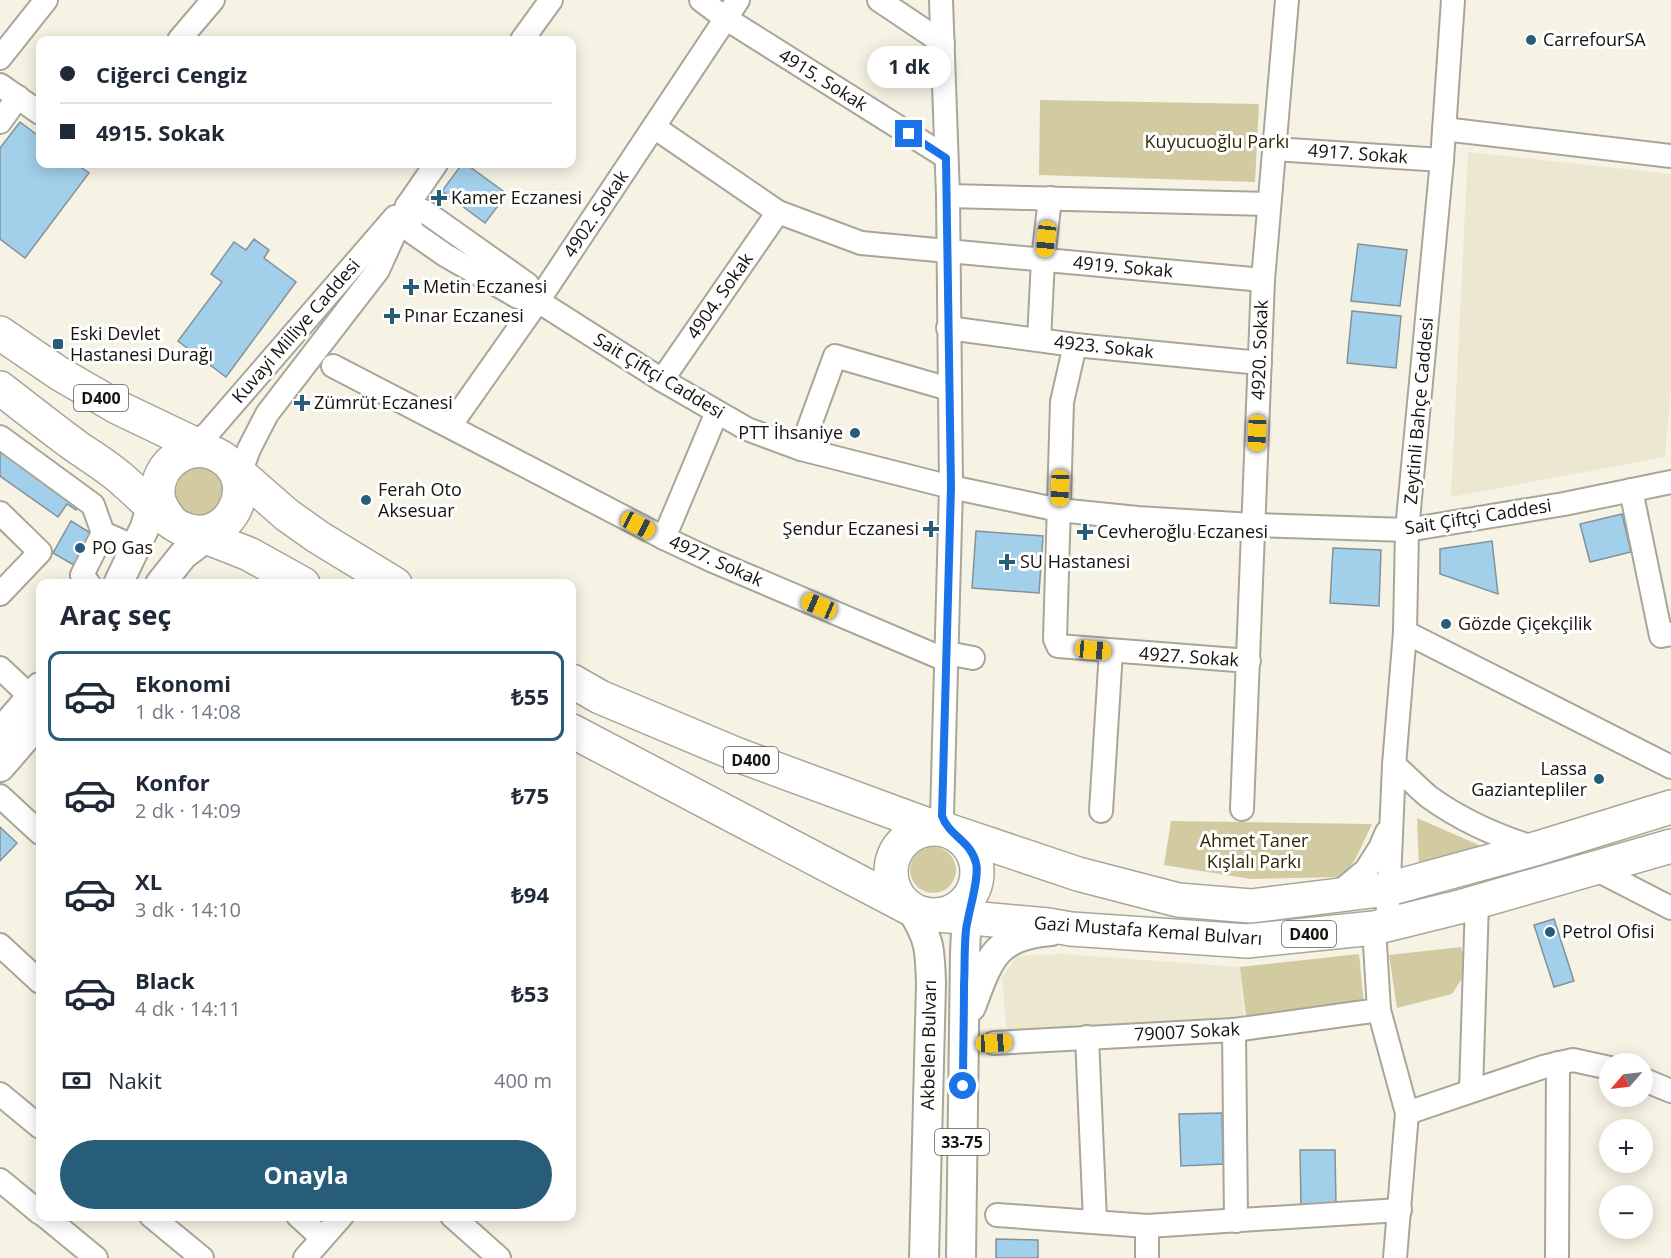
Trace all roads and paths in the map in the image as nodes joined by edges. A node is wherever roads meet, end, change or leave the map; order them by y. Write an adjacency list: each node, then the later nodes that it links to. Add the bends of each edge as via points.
1 (46, 0): 14 (street)
2 (213, 0): 11 (street)
3 (551, 0): 12 (street)
4 (701, 0): 10 (street, 4915. Sokak)
5 (738, 0): 10 (street, 4902. Sokak)
6 (879, 0): 13 (street)
7 (941, 0): 13 (street)
8 (1287, 0): 20 (street, 4920. Sokak)
9 (1453, 0): 19 (street, Zeytinli Bahçe Caddesi)
10 (725, 18): 18 (street, 4902. Sokak); 22 (street, 4915. Sokak)
11 (182, 36)
12 (525, 36)
13 (943, 43): 22 (street)
14 (0, 58)
15 (9, 91): 16 (street); 17 (street)
16 (36, 110)
17 (0, 122)
18 (654, 127): 29 (street, 4919. Sokak); 33 (street, 4902. Sokak)
19 (1444, 129): 21 (street); 23 (street, Zeytinli Bahçe Caddesi)
20 (1274, 148): 23 (street, 4917. Sokak); 27 (street, 4920. Sokak)
21 (1671, 156)
22 (946, 158): 25 (street)
23 (1442, 160): 57 (street, Zeytinli Bahçe Caddesi)
24 (433, 168): 28 (street, Kuvayi Milliye Caddesi)
25 (948, 196): 26 (street); 30 (street)
26 (1050, 198): 27 (street); 31 (street)
27 (1269, 204): 32 (street, 4920. Sokak)
28 (407, 206): 33 (street, Sait Çiftçi Caddesi, via 412,232 518,297); 48 (street, Kuvayi Milliye Caddesi, via 378,270 267,414 249,449); 48 (street, Kuvayi Milliye Caddesi, via 208,433)
29 (778, 212): 30 (street, 4919. Sokak, via 861,243); 40 (street, 4904. Sokak)
30 (948, 250): 31 (street, 4919. Sokak); 34 (street)
31 (1044, 260): 32 (street, 4919. Sokak); 36 (street)
32 (1263, 280): 38 (street, 4920. Sokak)
33 (538, 301): 40 (street, Sait Çiftçi Caddesi); 44 (street, 4902. Sokak)
34 (948, 328): 36 (street, 4923. Sokak); 42 (street)
35 (0, 333): 48 (highway, D400, via 60,374)
36 (1039, 340): 37 (street, 4923. Sokak)
37 (1076, 345): 38 (street, 4923. Sokak); 53 (street, via 1062,402)
38 (1260, 363): 56 (street, 4920. Sokak)
39 (333, 366): 44 (street, 4927. Sokak)
40 (662, 380): 43 (street, Sait Çiftçi Caddesi)
41 (0, 388): 46 (highway, D400)
42 (949, 389): 47 (street, via 835,356); 51 (street)
43 (717, 412): 47 (street, Sait Çiftçi Caddesi, via 747,429); 59 (street)
44 (450, 426): 59 (street, 4927. Sokak)
45 (0, 437): 49 (street)
46 (77, 447): 49 (street); 55 (highway, D400)
47 (801, 449): 51 (street, Sait Çiftçi Caddesi)
48 (216, 461): 55 (highway, via 172,460 163,471); 55 (highway, via 240,492 230,518); 65 (highway, D400, via 310,531)
49 (41, 467): 58 (street, via 93,505)
50 (1671, 482): 52 (street, Sait Çiftçi Caddesi)
51 (951, 487): 53 (street, Sait Çiftçi Caddesi); 70 (street)
52 (1631, 490): 57 (street, Sait Çiftçi Caddesi); 68 (street, via 1661,636)
53 (1059, 510): 56 (street, Sait Çiftçi Caddesi); 69 (street, 4927. Sokak, via 1055,639 1058,646)
54 (0, 513): 66 (street, via 40,552)
55 (183, 517): 60 (main road, via 145,527); 63 (main road, via 183,555); 64 (highway, D400)
56 (1253, 525): 57 (street, Sait Çiftçi Caddesi); 72 (street, 4920. Sokak)
57 (1407, 530): 67 (street, Zeytinli Bahçe Caddesi)
58 (103, 533): 60 (street); 61 (street, via 82,575)
59 (664, 538): 70 (street, 4927. Sokak)
60 (135, 547): 62 (main road)
61 (85, 579)
62 (120, 579)
63 (164, 579)
64 (294, 579)
65 (387, 579)
66 (0, 594)
67 (1405, 632): 80 (street, Zeytinli Bahçe Caddesi); 82 (street)
68 (1671, 634)
69 (1111, 651): 72 (street, 4927. Sokak); 86 (street)
70 (946, 657): 71 (street, 4927. Sokak); 89 (street)
71 (973, 658)
72 (1249, 661): 85 (street, 4920. Sokak)
73 (0, 668): 75 (street)
74 (576, 683): 89 (highway, Gazi Mustafa Kemal Bulvarı / D400, via 738,755)
75 (36, 700)
76 (36, 704): 79 (main road)
77 (36, 705): 81 (main road)
78 (576, 733): 97 (highway, Gazi Mustafa Kemal Bulvarı / D400, via 807,855)
79 (0, 734)
80 (1394, 765): 87 (street, Zeytinli Bahçe Caddesi); 91 (street, via 1429,796 1467,820)
81 (0, 767)
82 (1671, 767)
83 (0, 796): 88 (street)
84 (1671, 807): 91 (highway, Gazi Mustafa Kemal Bulvarı / D400)
85 (1242, 809)
86 (1101, 811)
87 (1391, 823): 93 (street, via 1401,839 1402,870); 94 (street, via 1366,870)
88 (36, 829)
89 (943, 830): 94 (highway, Gazi Mustafa Kemal Bulvarı / D400, via 1078,874 1178,900 1251,906); 97 (highway, via 963,839 977,864 977,879); 97 (highway, via 921,830 908,837 898,847 890,873 900,899)
90 (1671, 846): 92 (highway, Gazi Mustafa Kemal Bulvarı / D400)
91 (1538, 848): 93 (highway, Gazi Mustafa Kemal Bulvarı / D400)
92 (1595, 869): 95 (highway, Gazi Mustafa Kemal Bulvarı / D400); 96 (street)
93 (1388, 889): 94 (highway, Gazi Mustafa Kemal Bulvarı / D400); 98 (street)
94 (1335, 896)
95 (1477, 902): 98 (highway, Gazi Mustafa Kemal Bulvarı / D400); 110 (street)
96 (1671, 908)
97 (947, 909): 99 (highway, Gazi Mustafa Kemal Bulvarı / D400); 103 (main road, Akbelen Bulvarı / 33-75, via 966,942); 131 (main road, Akbelen Bulvarı / 33-75, via 922,927 930,949 931,995)
98 (1380, 927): 99 (highway, Gazi Mustafa Kemal Bulvarı / D400, via 1247,941); 102 (street)
99 (1071, 929): 103 (main road, via 1035,932 1010,940 991,958)
100 (0, 945): 101 (street)
101 (36, 978)
102 (1379, 1010): 104 (street, 79007 Sokak); 113 (street)
103 (963, 1026): 132 (main road, Akbelen Bulvarı / 33-75)
104 (1234, 1030): 105 (street, 79007 Sokak); 125 (street)
105 (1087, 1037): 106 (street, 79007 Sokak); 124 (street)
106 (994, 1043)
107 (1558, 1063): 108 (street, via 1573,1060); 110 (street); 135 (street)
108 (1599, 1066)
109 (1653, 1084): 111 (street)
110 (1471, 1091): 113 (street)
111 (1671, 1091)
112 (0, 1094): 114 (street)
113 (1407, 1113): 117 (street)
114 (36, 1124)
115 (0, 1180): 116 (street)
116 (36, 1210)
117 (1400, 1210): 125 (street); 134 (street)
118 (997, 1215): 124 (street)
119 (51, 1221): 128 (street)
120 (157, 1221): 129 (street)
121 (300, 1221): 127 (street)
122 (338, 1221): 127 (street)
123 (458, 1221): 130 (street)
124 (1095, 1221): 126 (street)
125 (1236, 1221): 126 (street)
126 (1147, 1226): 133 (street)
127 (315, 1251)
128 (96, 1258)
129 (202, 1258)
130 (499, 1258)
131 (924, 1258)
132 (961, 1258)
133 (1147, 1258)
134 (1395, 1258)
135 (1557, 1258)

